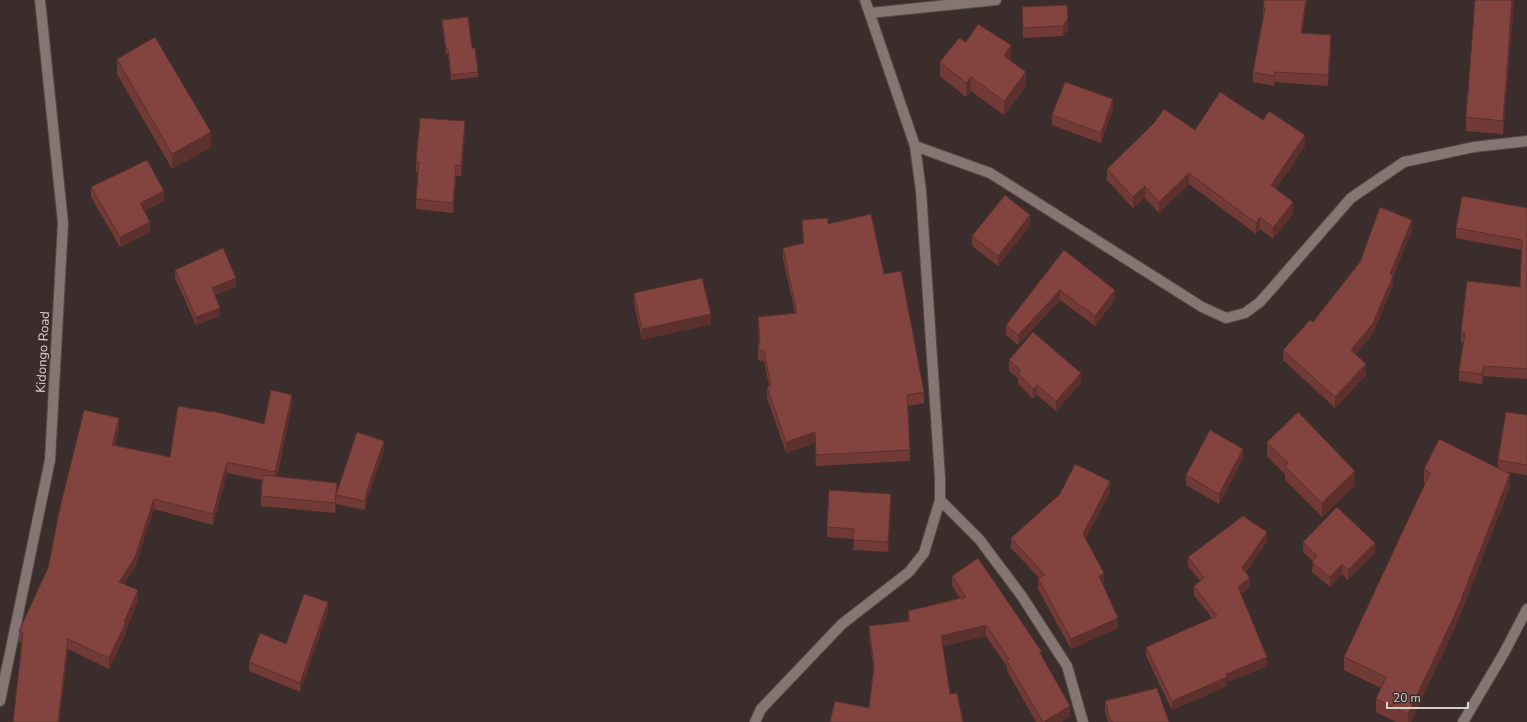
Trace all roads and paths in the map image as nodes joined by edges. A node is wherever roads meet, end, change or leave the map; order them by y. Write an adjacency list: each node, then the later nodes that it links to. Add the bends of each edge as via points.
1 (40, 0): 9 (street, Kidongo Road, via 64,223 50,460)
2 (865, 0): 4 (street)
3 (996, 0): 4 (street)
4 (870, 13): 6 (street)
5 (1527, 141): 6 (street, via 1474,146 1404,162 1351,198 1260,302 1245,313 1226,318 1202,307 990,173)
6 (915, 146): 7 (street, via 922,199)
7 (940, 500): 10 (street, via 924,553 909,572 842,624 761,709); 11 (street, via 979,539 1021,595 1067,666)
8 (1527, 609): 12 (street)
9 (0, 701)
10 (754, 722)
11 (1083, 722)
12 (1463, 722)

